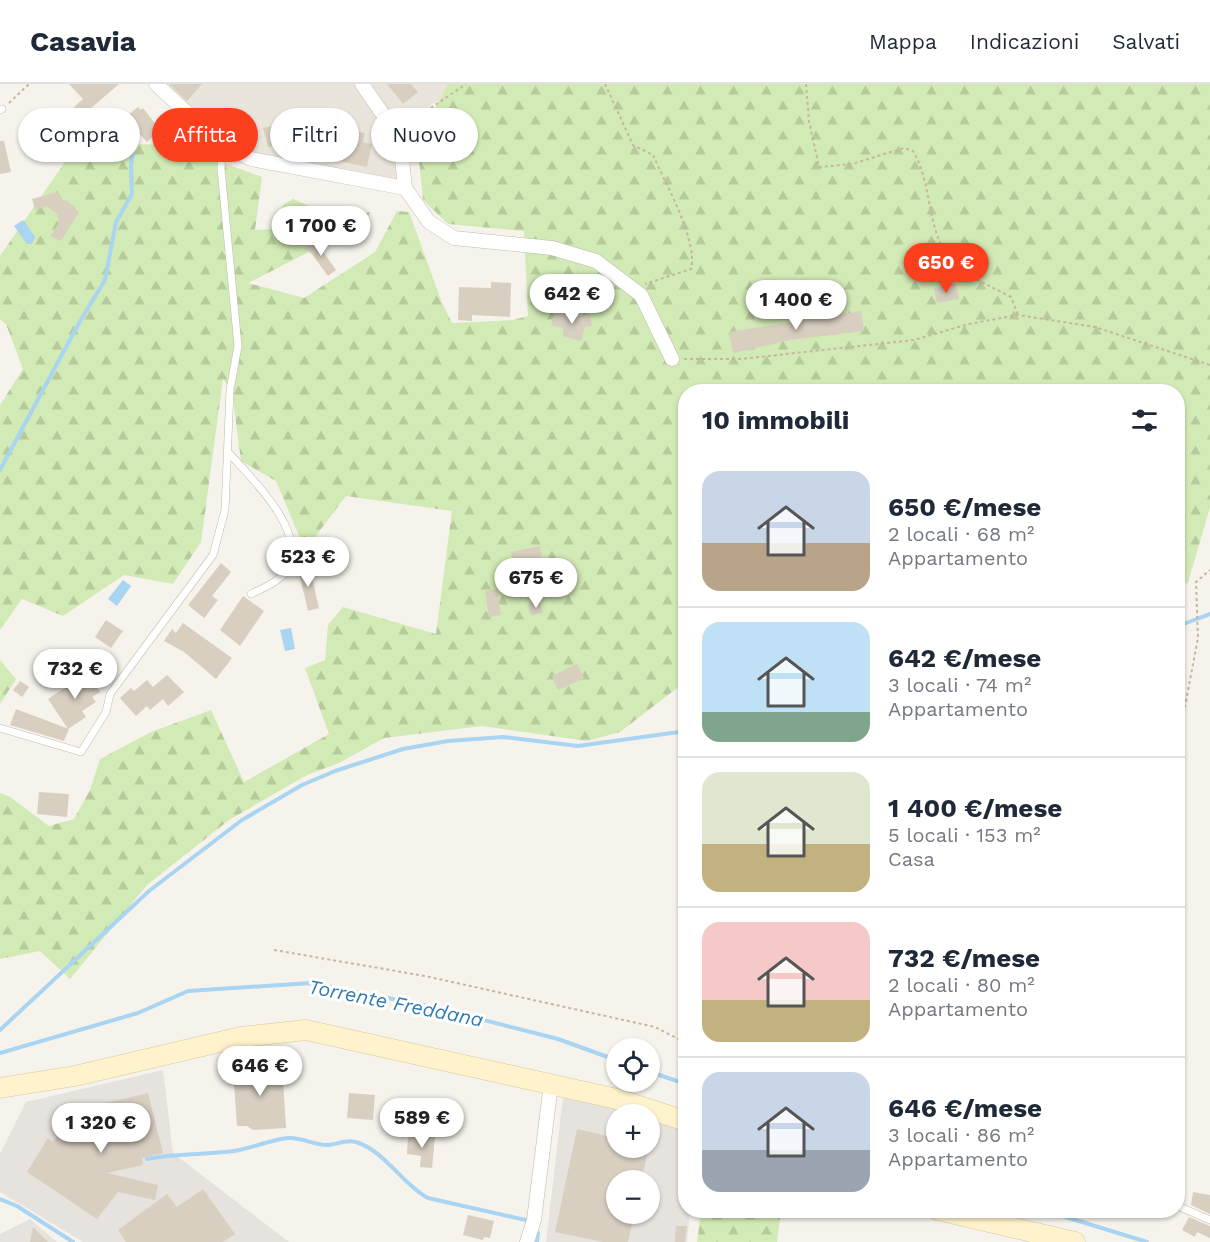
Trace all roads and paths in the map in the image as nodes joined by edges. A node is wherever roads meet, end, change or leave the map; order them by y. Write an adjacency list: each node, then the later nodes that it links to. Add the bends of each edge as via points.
1 (29, 84): 10 (path)
2 (156, 84): 7 (street)
3 (362, 84): 8 (street)
4 (466, 84): 9 (path)
5 (605, 84): 15 (path, via 633,145 653,155 690,241 693,261 691,269)
6 (806, 84): 16 (path, via 819,167 852,164 904,148 914,151 944,251 977,281 1011,297)
7 (182, 108)
8 (379, 108)
9 (432, 108)
10 (1, 110)
11 (258, 160): 14 (street)
12 (221, 162): 19 (lane, via 238,346 230,390)
13 (402, 162): 14 (street)
14 (405, 188): 15 (street, via 429,222 454,238 552,248 596,261)
15 (634, 288): 17 (street, via 642,295)
16 (1018, 315): 17 (path, via 914,340 741,359); 18 (path, via 1095,327)
17 (672, 359)
18 (1210, 365)
19 (228, 452): 21 (lane, via 270,499 293,542 289,568 274,582); 23 (lane, via 225,510 213,555 110,694 106,712 81,752)
20 (1210, 570): 22 (path, via 1196,582 1198,638)
21 (251, 594)
22 (1185, 707)
23 (0, 729)
24 (274, 950): 25 (path, via 425,976 655,1028)
25 (678, 1039)
26 (550, 1084): 27 (main road, via 306,1030 241,1037 65,1078); 28 (main road); 32 (street, via 534,1220)
27 (0, 1088)
28 (678, 1118)
29 (1185, 1209): 31 (lane)
30 (972, 1218): 33 (main road)
31 (1210, 1220)
32 (527, 1242)
33 (1075, 1242)

